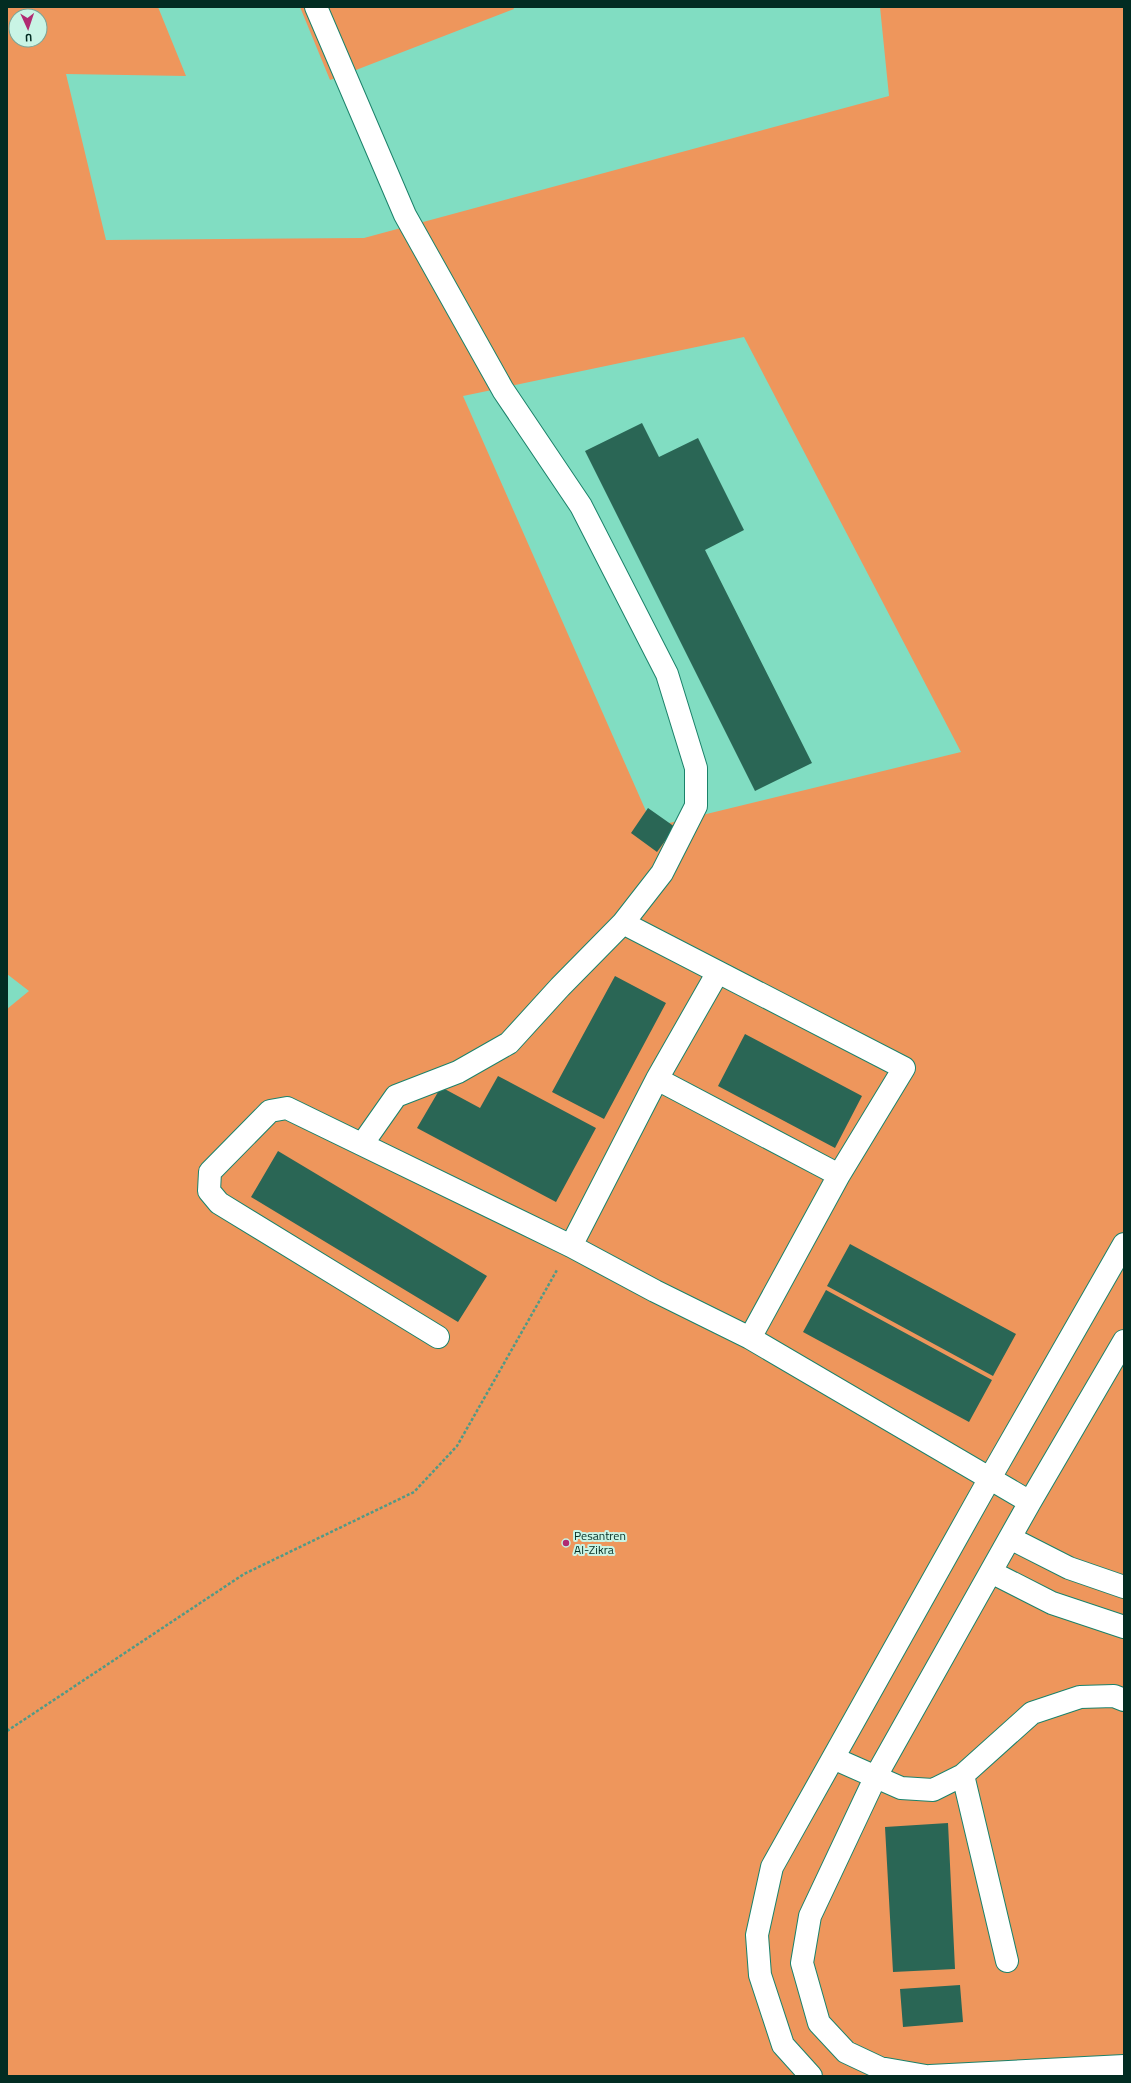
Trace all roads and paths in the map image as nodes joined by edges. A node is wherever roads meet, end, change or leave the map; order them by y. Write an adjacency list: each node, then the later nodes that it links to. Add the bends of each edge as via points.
1 (316, 7): 2 (street, via 405,215 503,390 581,506 667,674 696,768 696,806 662,873)
2 (623, 924): 3 (street); 5 (street, via 560,986 509,1043 458,1072 396,1096)
3 (718, 972): 4 (street); 6 (street, via 904,1068)
4 (657, 1079): 6 (street); 8 (street)
5 (363, 1143): 8 (street); 9 (street, via 287,1108 270,1111 210,1172 209,1191 219,1203)
6 (839, 1175): 10 (street)
7 (1124, 1244): 12 (street)
8 (571, 1246): 10 (street); 19 (path, via 457,1446 414,1492 244,1574)
9 (438, 1337)
10 (750, 1338): 12 (street)
11 (1124, 1341): 13 (street)
12 (990, 1478): 13 (street); 20 (street)
13 (1030, 1502): 14 (street)
14 (1010, 1538): 15 (street); 16 (street, via 1069,1568)
15 (991, 1572): 17 (street, via 1052,1603); 22 (street)
16 (1124, 1587)
17 (1124, 1627)
18 (1124, 1700): 21 (street, via 1114,1696 1080,1696 1032,1713)
19 (7, 1731)
20 (833, 1758): 22 (street); 25 (street, via 772,1867 757,1935 760,1975 783,2045)
21 (962, 1775): 22 (street, via 933,1790 901,1788); 23 (street)
22 (876, 1776): 26 (street, via 810,1916 802,1963 819,2023 846,2052 880,2068)
23 (1007, 1961)
24 (1112, 2070): 27 (street)
25 (811, 2076)
26 (926, 2076)
27 (930, 2076)

